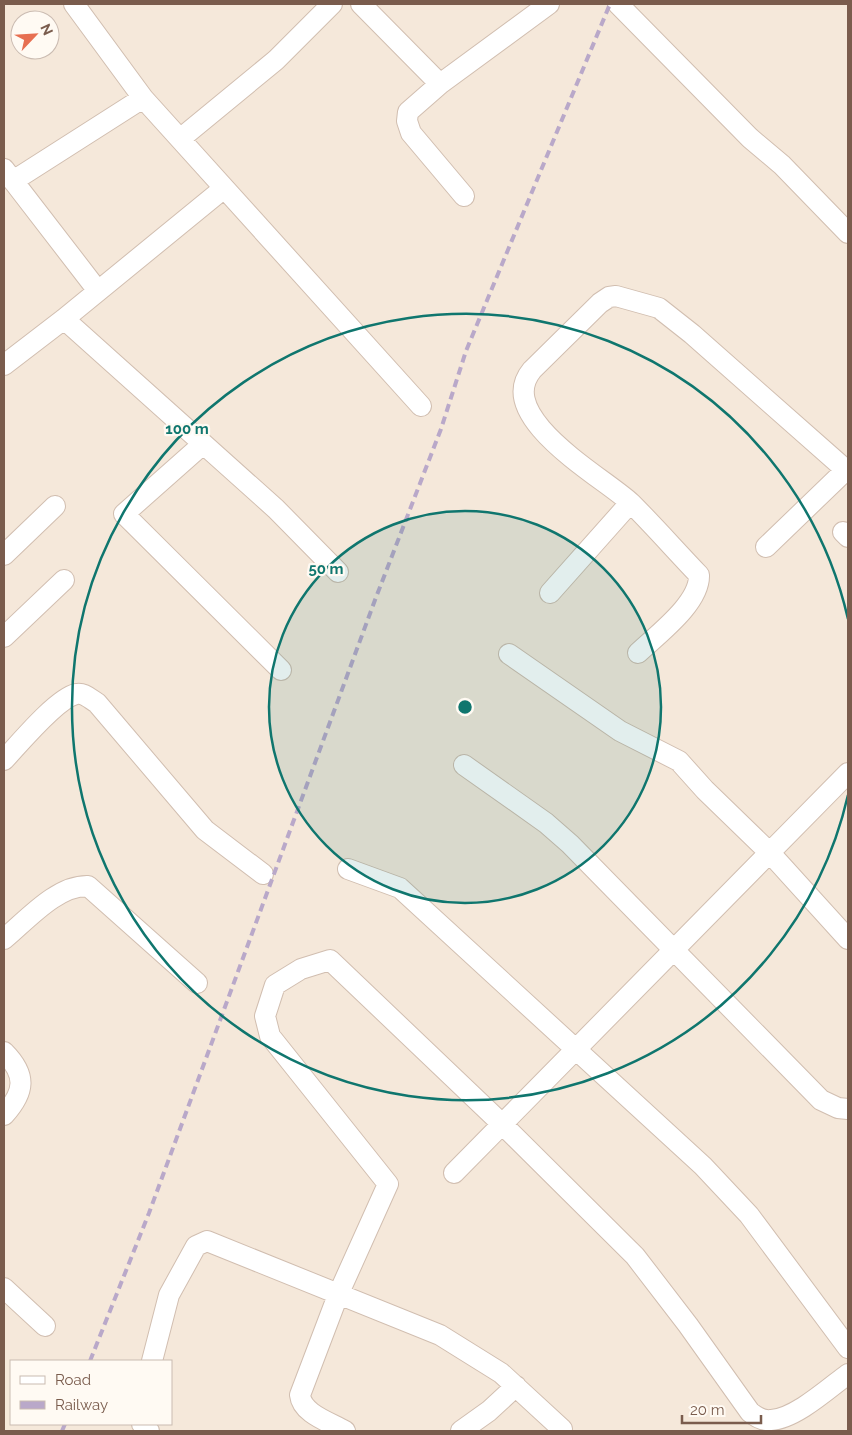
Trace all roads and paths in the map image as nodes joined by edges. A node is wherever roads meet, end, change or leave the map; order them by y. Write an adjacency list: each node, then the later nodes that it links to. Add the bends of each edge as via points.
1 (74, 4): 7 (street)
2 (332, 4): 8 (street, via 276,60)
3 (361, 4): 6 (street)
4 (549, 4): 6 (street)
5 (618, 4): 12 (street, via 750,138)
6 (440, 84): 11 (street, via 408,112 407,120 410,133)
7 (143, 98): 8 (street); 9 (street)
8 (180, 139): 10 (street)
9 (9, 175): 13 (street)
10 (223, 189): 13 (street); 16 (street)
11 (464, 196)
12 (848, 231)
13 (98, 291): 14 (street)
14 (64, 319): 15 (street); 17 (street)
15 (4, 365)
16 (421, 406)
17 (203, 444): 23 (street, via 276,509); 29 (street, via 124,514)
18 (847, 469): 19 (street, via 659,308 609,297 532,370 526,377 523,391 531,418 542,431); 21 (street)
19 (630, 503): 25 (street); 27 (street, via 699,575 699,585 684,609)
20 (55, 506): 22 (street)
21 (766, 547)
22 (4, 555)
23 (338, 572)
24 (64, 580): 26 (street)
25 (550, 593)
26 (4, 637)
27 (638, 653)
28 (509, 654): 33 (street, via 620,731 679,761)
29 (280, 670)
30 (4, 760): 35 (street, via 58,704 77,694 85,695 97,704 205,830)
31 (464, 765): 38 (street, via 546,823)
32 (848, 773): 33 (street)
33 (770, 853): 37 (street); 38 (street)
34 (348, 869): 40 (street, via 400,888)
35 (263, 874)
36 (4, 939): 39 (street, via 62,890 76,885 88,886)
37 (848, 939)
38 (676, 950): 40 (street); 42 (street, via 821,1100)
39 (197, 984)
40 (577, 1050): 44 (street); 49 (street, via 704,1166 749,1215)
41 (4, 1052): 43 (street, via 14,1062 21,1087 16,1102)
42 (848, 1109)
43 (4, 1115)
44 (502, 1124): 45 (street); 47 (street, via 330,960 301,969 275,985 265,1016 270,1036 388,1184); 51 (street, via 635,1256 750,1412 771,1420 789,1416)
45 (454, 1173)
46 (4, 1288): 48 (street)
47 (338, 1295): 50 (street, via 208,1241 196,1246 169,1296); 52 (street, via 440,1335 477,1356); 54 (street, via 300,1395 300,1403 306,1410)
48 (45, 1326)
49 (848, 1348)
50 (152, 1360)
51 (848, 1374)
52 (516, 1386): 53 (street); 55 (street)
53 (562, 1429)
54 (346, 1431)
55 (461, 1431)

